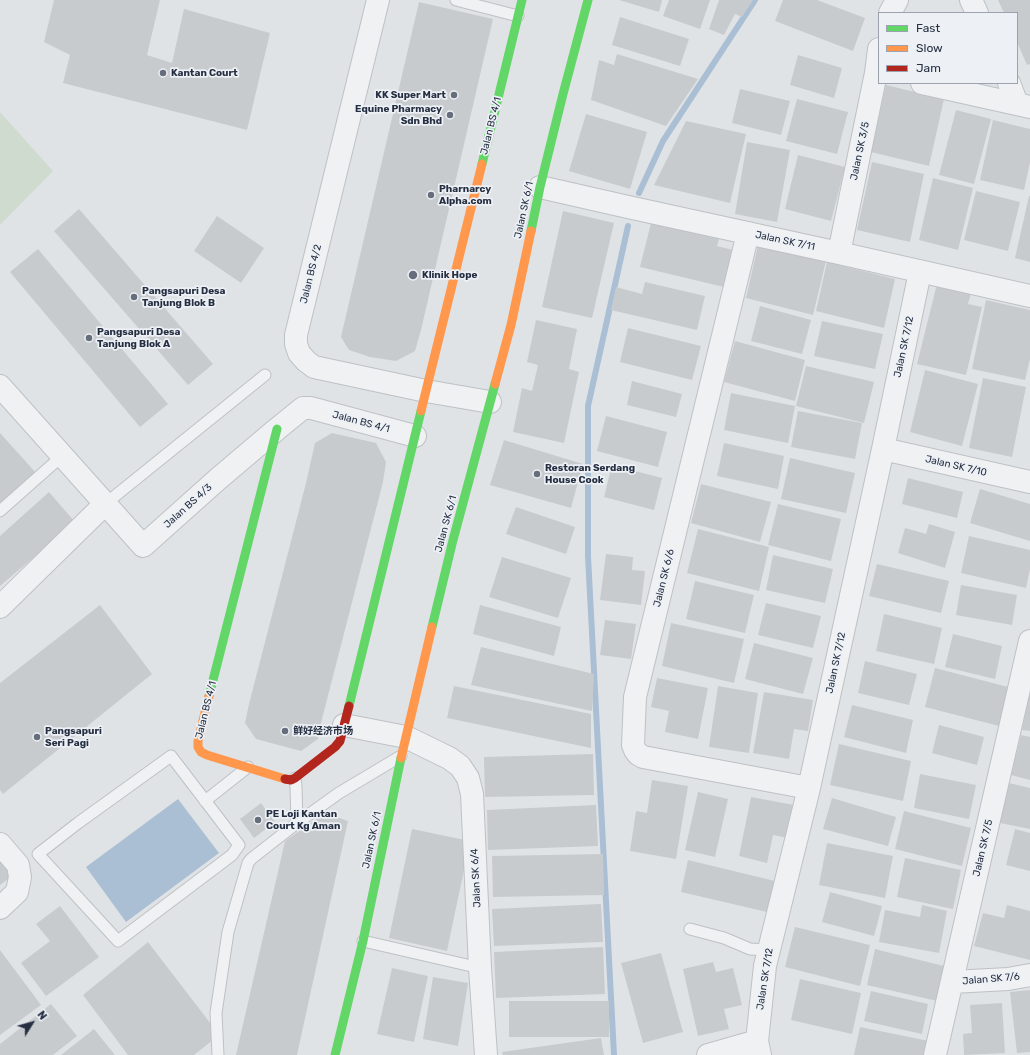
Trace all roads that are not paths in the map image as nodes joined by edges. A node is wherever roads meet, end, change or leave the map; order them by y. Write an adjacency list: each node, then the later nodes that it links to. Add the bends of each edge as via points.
1 (378, 0): 21 (street, Jalan BS 4/2, via 296,335 296,344 299,353 314,367)
2 (456, 0): 9 (lane)
3 (522, 0): 9 (street, Jalan BS 4/1)
4 (588, 0): 14 (street, Jalan SK 6/1)
5 (897, 0): 7 (street)
6 (971, 0): 8 (street)
7 (891, 12)
8 (977, 12)
9 (518, 16): 21 (street, Jalan BS 4/1)
10 (878, 73): 16 (street, Jalan SK 3/5)
11 (926, 84): 13 (street)
12 (1010, 84): 13 (street)
13 (1024, 106)
14 (540, 186): 15 (street, Jalan SK 7/11); 22 (street, Jalan SK 6/1, via 511,325)
15 (748, 233): 16 (street, Jalan SK 7/11); 36 (street, Jalan SK 6/6, via 635,697 633,745 643,757)
16 (839, 253): 17 (street, Jalan SK 7/11)
17 (920, 272): 18 (street, Jalan SK 7/11); 25 (street, Jalan SK 7/12)
18 (1030, 296)
19 (265, 375): 28 (lane)
20 (1, 388): 26 (street, Jalan BS 4/3)
21 (426, 391): 22 (street, Jalan BS 4/2); 24 (street, Jalan BS 4/1)
22 (490, 402): 33 (street, Jalan SK 6/1, via 453,540)
23 (277, 429): 24 (street, Jalan BS 4/1, via 307,407); 28 (street, Jalan BS 4/3, via 143,546); 34 (street, Jalan BS 4/1, via 198,741 198,747 206,755)
24 (415, 436): 32 (street)
25 (882, 449): 27 (street, Jalan SK 7/10); 36 (street, Jalan SK 7/12)
26 (62, 456): 28 (street, Jalan BS 4/3); 29 (lane)
27 (1030, 482)
28 (105, 504): 30 (street)
29 (0, 511)
30 (0, 607)
31 (1030, 640): 46 (street, Jalan SK 7/5)
32 (344, 725): 33 (street, Jalan SK 6/4); 35 (street, via 340,741)
33 (404, 747): 38 (lane); 42 (street, Jalan SK 6/1); 44 (street, Jalan SK 6/4, via 449,758 460,766 468,778 472,794)
34 (248, 767): 35 (street, Jalan BS 4/1, via 283,780); 37 (lane)
35 (294, 778): 38 (lane)
36 (809, 788): 43 (street, Jalan SK 7/12)
37 (205, 801): 37 (lane, via 171,756 38,854 118,941 236,850 239,845)
38 (297, 823): 48 (lane, via 248,863 228,932 216,1013)
39 (0, 844): 40 (street, via 18,865 20,877 17,892)
40 (0, 908)
41 (690, 929): 43 (lane, via 724,938 750,949)
42 (362, 941): 44 (lane); 49 (street, Jalan SK 6/1)
43 (769, 950): 47 (street, Jalan SK 7/12, via 765,966)
44 (480, 968): 50 (street, Jalan SK 6/4)
45 (1030, 975): 46 (street, Jalan SK 7/6, via 1008,979)
46 (952, 982): 52 (street, Jalan SK 7/5)
47 (758, 1048): 51 (street)
48 (218, 1055)
49 (335, 1055)
50 (486, 1055)
51 (708, 1055)
52 (935, 1055)

